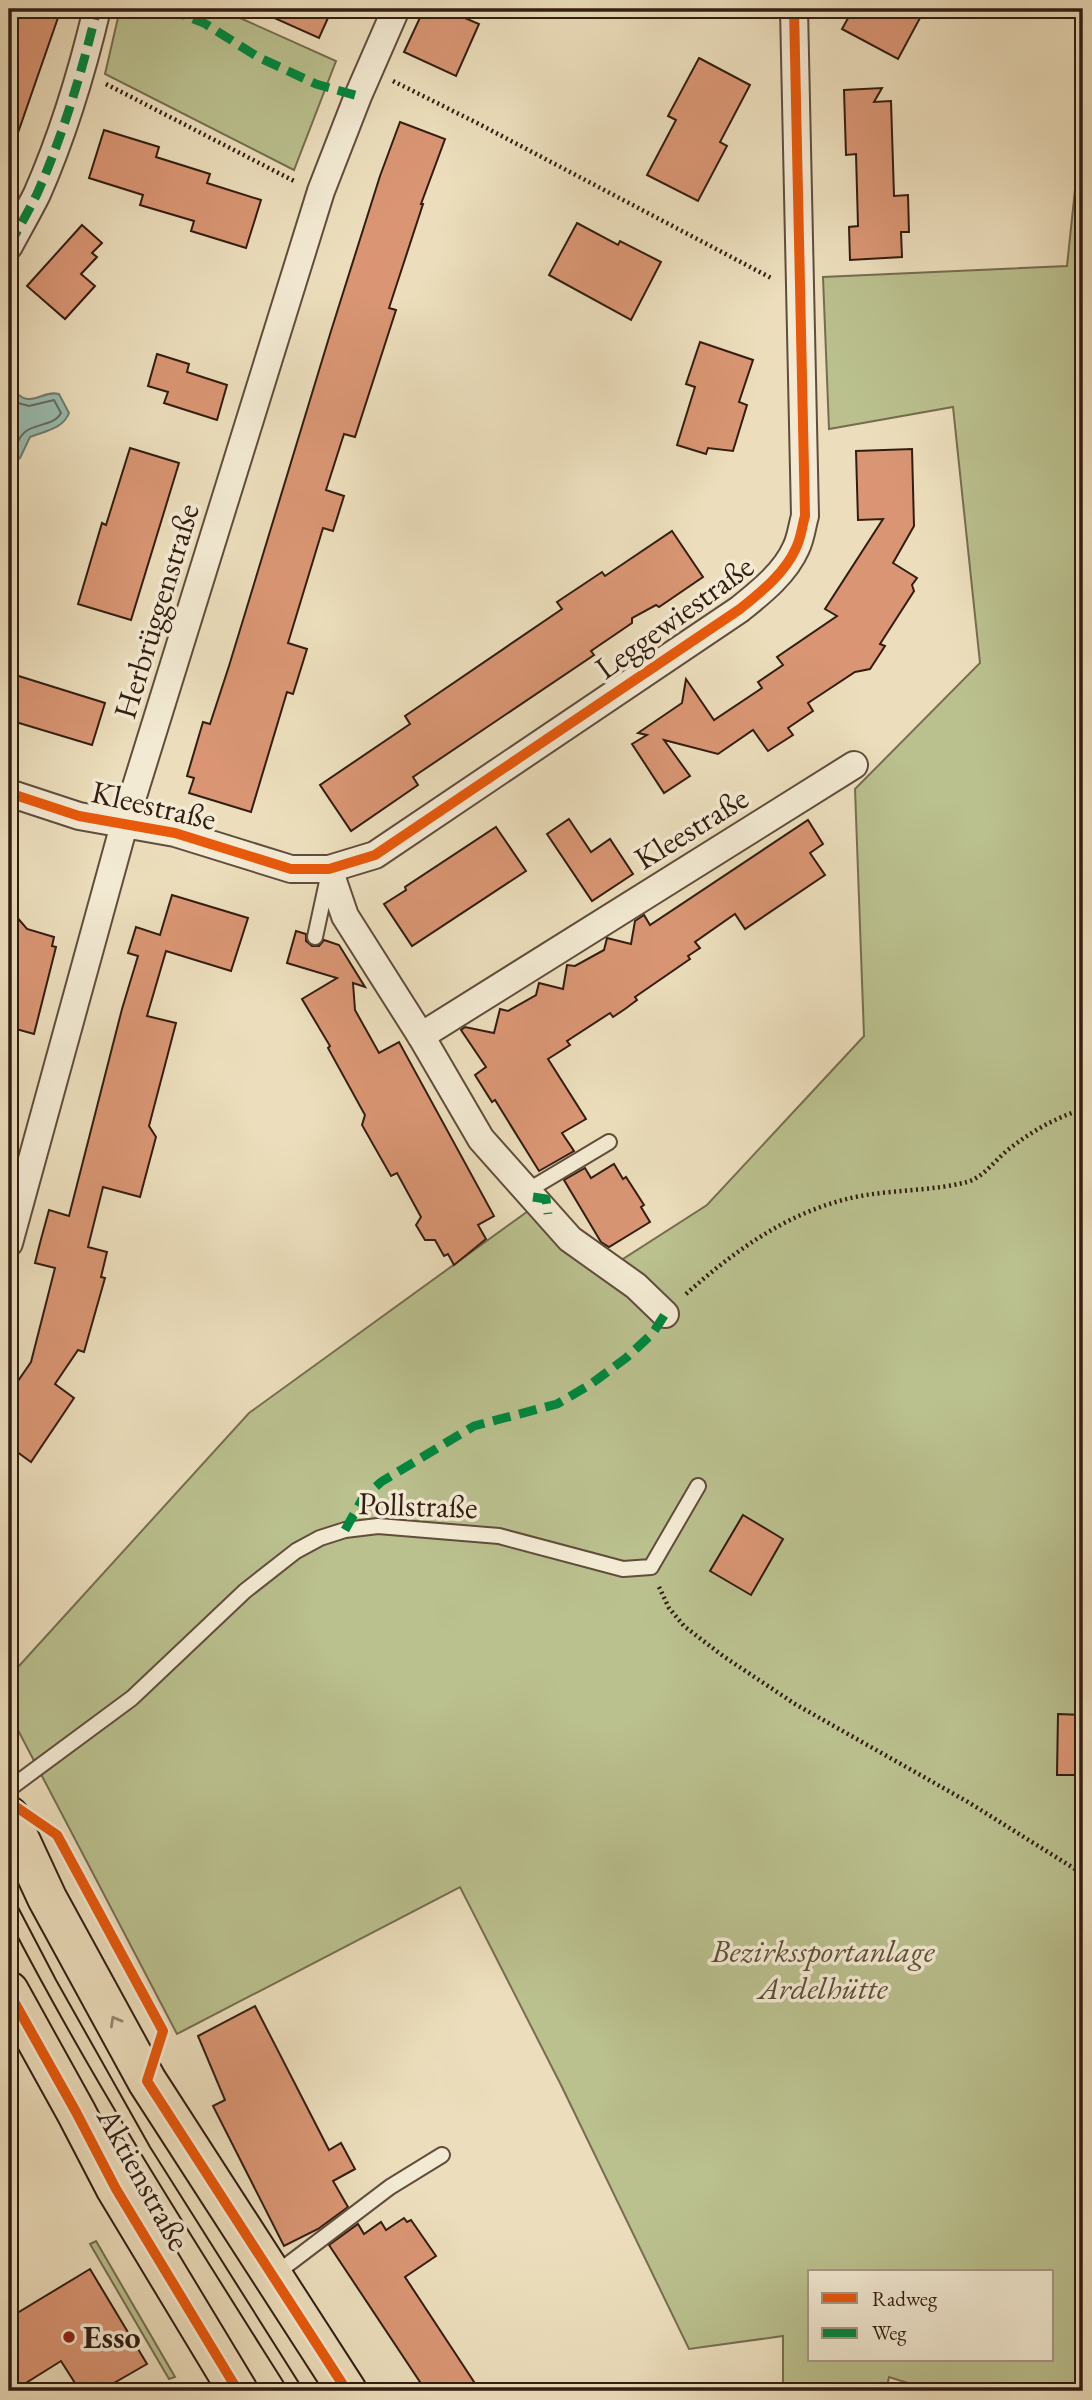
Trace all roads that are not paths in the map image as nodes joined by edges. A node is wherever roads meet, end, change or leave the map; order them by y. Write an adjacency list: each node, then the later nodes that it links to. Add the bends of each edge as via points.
1 (97, 9): 4 (street, via 80,75 36,194)
2 (396, 9): 7 (street, Herbrüggenstraße, via 321,191)
3 (794, 9): 8 (street, Leggewiestraße, via 805,516 796,548 765,589 740,609 375,855)
4 (9, 246)
5 (854, 765): 10 (street, Kleestraße)
6 (9, 793): 7 (street, Kleestraße)
7 (124, 825): 8 (street, Kleestraße, via 175,833 291,869); 13 (street, Herbrüggenstraße)
8 (329, 869): 9 (lane); 10 (street, via 345,916)
9 (315, 937)
10 (421, 1037): 12 (street, via 481,1139)
11 (609, 1142): 12 (lane)
12 (527, 1191): 14 (street, via 570,1238 636,1286)
13 (9, 1243)
14 (664, 1314)
15 (698, 1486): 16 (lane, Pollstraße, via 650,1567 623,1569 499,1536 378,1526 320,1538 245,1591 132,1698)
16 (9, 1788)
17 (9, 1816): 20 (main road, Aktienstraße, one-way to 17, via 147,2081 47,1898)
18 (9, 1991): 21 (main road, Aktienstraße, via 116,2189)
19 (442, 2155): 20 (lane, via 390,2187)
20 (272, 2276): 22 (main road, Aktienstraße)
21 (238, 2391)
22 (347, 2391)

